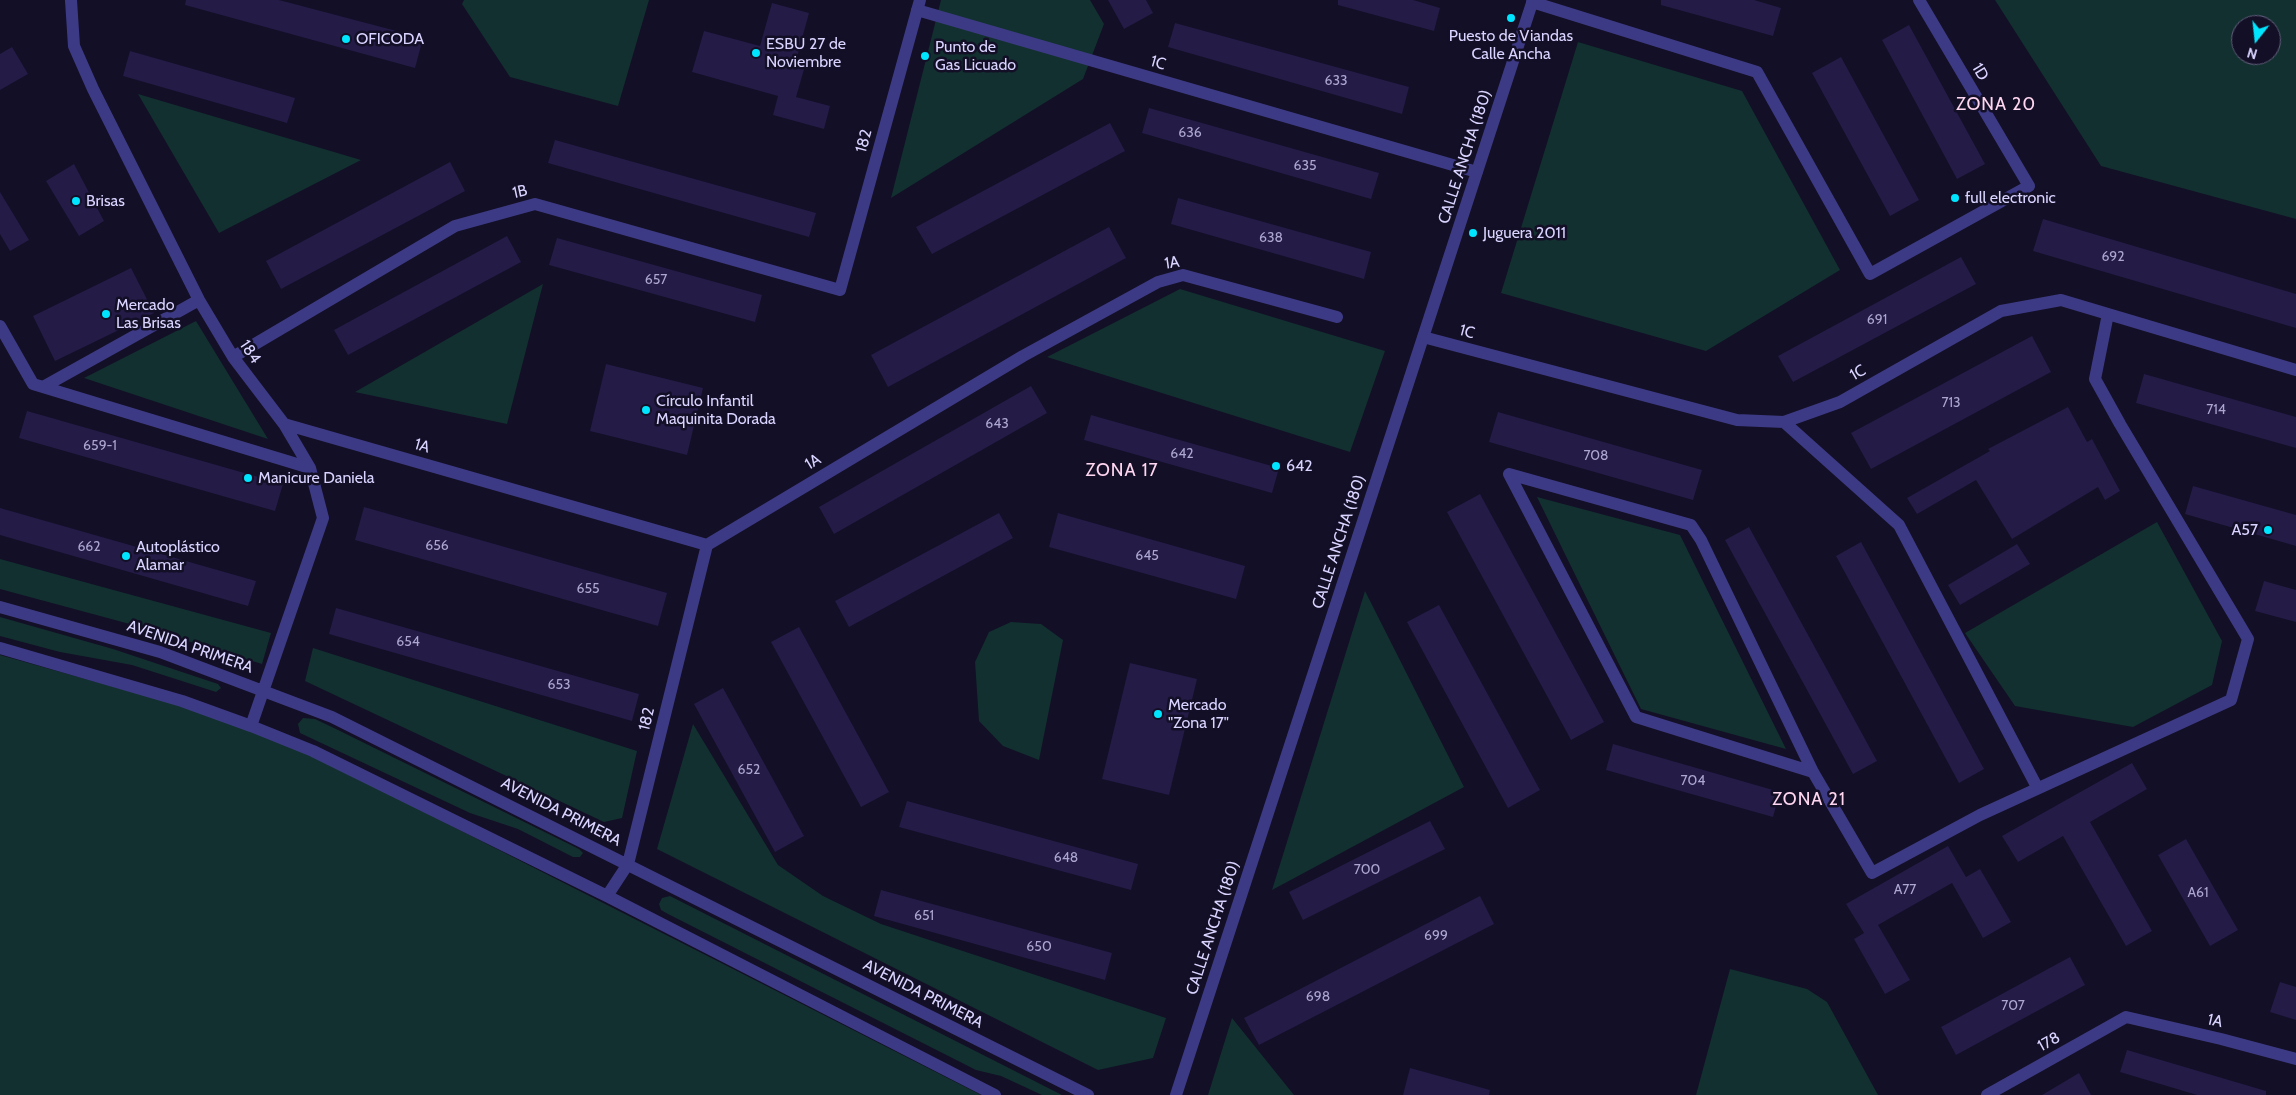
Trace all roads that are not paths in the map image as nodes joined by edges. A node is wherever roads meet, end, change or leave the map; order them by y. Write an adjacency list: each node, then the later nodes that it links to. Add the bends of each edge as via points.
1 (71, 0): 7 (street, 184, via 74,46)
2 (1919, 0): 3 (street, 1D, via 2029,186 1870,274 1757,72)
3 (1533, 1): 5 (street, CALLE ANCHA (180))
4 (919, 5): 5 (street, 1C); 6 (street, 182)
5 (1477, 172): 11 (street, CALLE ANCHA (180))
6 (840, 290): 12 (street, 1B, via 535,204 455,226)
7 (199, 300): 12 (street, 184); 14 (street)
8 (2108, 314): 13 (street, 1C); 15 (street, 1C, via 2061,300 2001,310 1840,402); 24 (street, via 2095,378 2248,639 2231,700)
9 (1337, 317): 18 (street, 1A, via 1183,276 1158,282 1023,356)
10 (0, 326): 14 (street)
11 (1423, 337): 15 (street, 1C, via 1738,420); 31 (street, CALLE ANCHA (180))
12 (233, 357): 16 (street, 184)
13 (2296, 370)
14 (38, 385): 17 (street)
15 (1784, 422): 24 (street, via 1898,524)
16 (284, 424): 17 (street, 184); 18 (street, 1A)
17 (310, 468): 21 (street, 184, via 323,518)
18 (707, 545): 25 (street, 182)
19 (0, 607): 21 (street, AVENIDA PRIMERA, via 160,652)
20 (0, 648): 22 (street, via 182,701)
21 (265, 690): 22 (street, 184); 25 (street, AVENIDA PRIMERA, via 332,717)
22 (252, 726): 26 (street, via 313,752)
23 (1812, 772): 23 (street, via 1636,717 1509,474 1691,525); 24 (street, via 1872,873)
24 (2037, 788)
25 (628, 864): 26 (street, 182); 30 (street, AVENIDA PRIMERA)
26 (608, 896): 29 (street)
27 (2126, 1017): 28 (street, 1A); 32 (street, 178)
28 (2296, 1059)
29 (995, 1095)
30 (1088, 1095)
31 (1176, 1095)
32 (1987, 1095)

